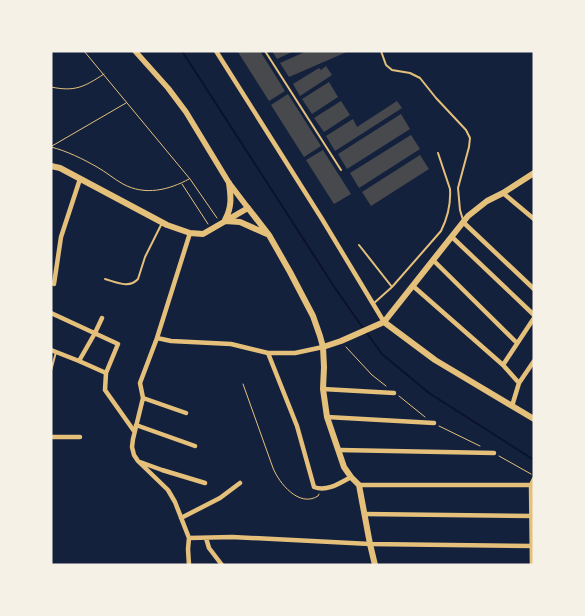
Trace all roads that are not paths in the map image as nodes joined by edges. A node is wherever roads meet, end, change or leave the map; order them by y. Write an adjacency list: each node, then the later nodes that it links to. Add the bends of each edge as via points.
1 (136, 51): 10 (street, via 177,100)
2 (216, 51): 27 (street)
3 (265, 51): 7 (lane)
4 (381, 51): 15 (lane, via 386,65 392,70 420,78 470,138 458,188)
5 (438, 153): 25 (lane, via 450,189 446,219 441,231)
6 (51, 166): 9 (main road)
7 (341, 170)
8 (534, 173): 11 (main road)
9 (80, 179): 16 (main road); 23 (street, via 61,236)
10 (229, 183): 12 (street); 14 (main road, via 230,208)
11 (503, 193): 13 (street); 15 (main road, via 487,201)
12 (248, 208): 14 (main road); 18 (main road)
13 (534, 219)
14 (222, 222): 17 (main road, via 203,234); 18 (main road, via 240,222)
15 (463, 222): 19 (main road); 26 (street)
16 (162, 223): 17 (main road); 22 (lane, via 136,282 128,285)
17 (190, 233): 33 (street)
18 (269, 235): 35 (main road, via 312,316)
19 (452, 237): 21 (main road); 29 (street)
20 (359, 245): 25 (lane)
21 (434, 260): 24 (main road); 34 (street)
22 (105, 279)
23 (54, 284)
24 (414, 286): 31 (main road); 39 (street)
25 (392, 287): 27 (lane)
26 (534, 289)
27 (373, 304): 31 (street)
28 (51, 313): 32 (street)
29 (534, 317): 34 (street)
30 (102, 318): 32 (street)
31 (381, 323): 35 (main road); 47 (main road)
32 (95, 333): 38 (street); 42 (street, via 118,344)
33 (157, 338): 37 (street, via 232,344); 46 (street, via 140,383)
34 (517, 343): 39 (street)
35 (323, 347): 37 (street, via 296,353); 44 (main road)
36 (54, 351): 38 (street); 41 (lane)
37 (268, 353): 60 (street, via 297,426 314,487 320,490)
38 (79, 361): 42 (street)
39 (503, 365): 43 (street)
40 (533, 365): 43 (street)
41 (51, 371)
42 (106, 373): 53 (street, via 106,390)
43 (519, 383): 47 (street)
44 (323, 389): 45 (street); 49 (main road)
45 (394, 392)
46 (142, 398): 48 (street); 52 (street)
47 (512, 406): 50 (main road)
48 (186, 413)
49 (327, 417): 51 (street); 57 (main road)
50 (534, 419)
51 (434, 423)
52 (136, 425): 53 (street); 56 (street)
53 (134, 431): 59 (street, via 132,446)
54 (51, 437): 55 (street)
55 (80, 437)
56 (195, 446)
57 (339, 450): 58 (street); 60 (main road)
58 (494, 453)
59 (138, 461): 62 (street); 68 (street, via 168,490)
60 (351, 477): 64 (main road)
61 (534, 477): 65 (street)
62 (205, 483)
63 (240, 483): 68 (street, via 220,498)
64 (359, 485): 65 (street); 66 (main road)
65 (531, 485): 67 (street)
66 (364, 514): 67 (street); 71 (main road)
67 (533, 516): 72 (street)
68 (181, 518): 69 (street)
69 (189, 538): 70 (street); 73 (street)
70 (206, 538): 71 (street); 74 (street, via 209,548)
71 (370, 544): 72 (street); 75 (main road)
72 (533, 546): 76 (street)
73 (189, 565)
74 (222, 565)
75 (375, 565)
76 (532, 565)

